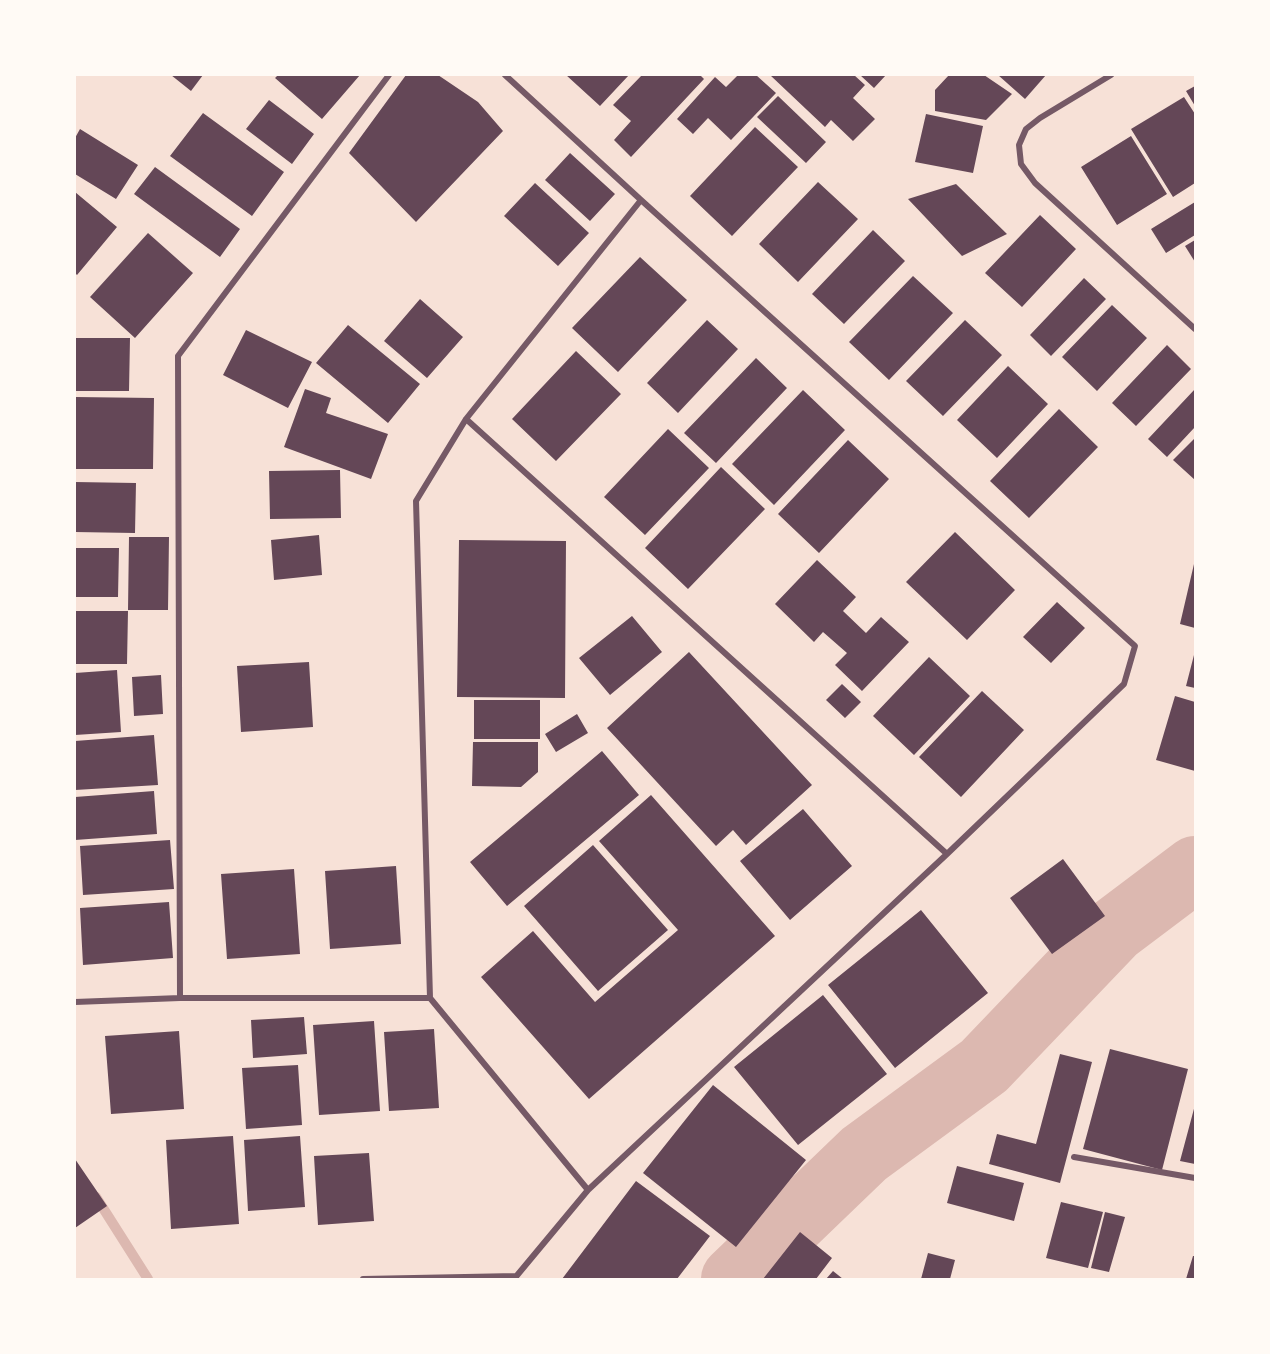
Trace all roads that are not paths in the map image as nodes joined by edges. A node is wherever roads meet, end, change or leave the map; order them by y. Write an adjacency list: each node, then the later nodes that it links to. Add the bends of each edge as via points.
1 (389, 75): 8 (street, via 178,356)
2 (505, 75): 4 (street)
3 (1111, 75): 5 (street, via 1026,129 1019,145 1021,164 1035,183)
4 (641, 200): 6 (street); 7 (street, via 1135,646 1124,684)
5 (1195, 329)
6 (466, 419): 7 (street); 9 (street, via 416,501)
7 (947, 854): 13 (street)
8 (180, 998): 9 (street); 10 (street)
9 (430, 998): 13 (street)
10 (75, 1002)
11 (1074, 1157): 12 (street)
12 (1195, 1178)
13 (588, 1190): 14 (street)
14 (515, 1277): 15 (street)
15 (363, 1279)

